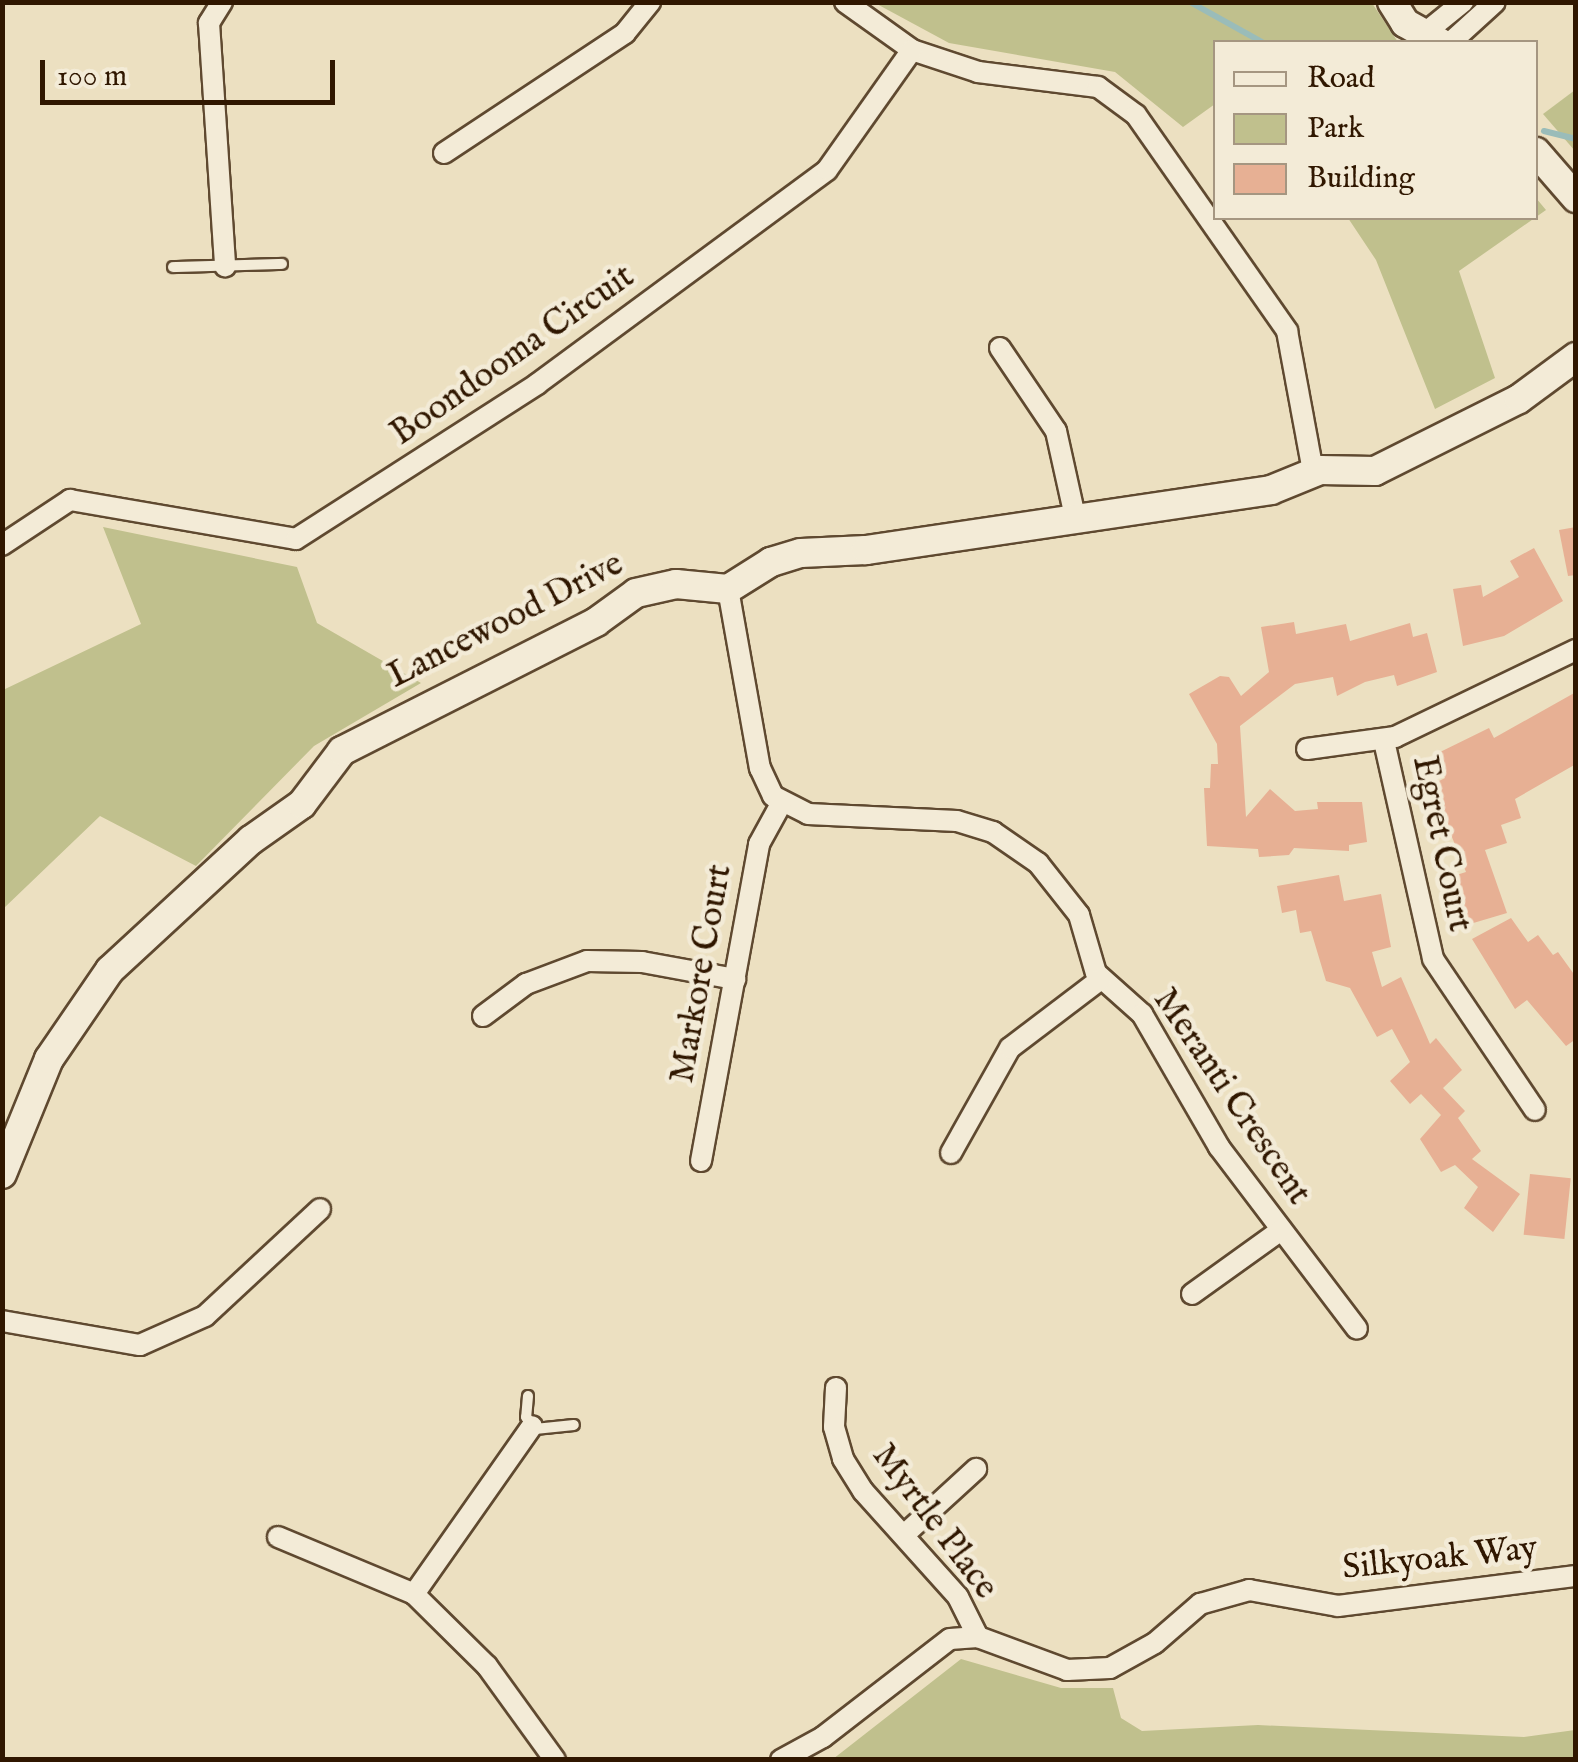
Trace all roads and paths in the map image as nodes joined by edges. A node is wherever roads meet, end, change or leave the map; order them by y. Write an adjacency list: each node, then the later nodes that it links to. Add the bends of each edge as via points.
1 (222, 2): 14 (street, via 210,22)
2 (650, 2): 10 (street, via 625,33)
3 (844, 2): 9 (street)
4 (1392, 2): 8 (street, via 1405,23)
5 (1413, 2): 8 (street)
6 (1463, 2): 8 (street)
7 (1495, 2): 8 (street)
8 (1444, 37)
9 (912, 50): 18 (street, via 978,72 1098,87 1136,115 1287,331); 20 (street, Boondooma Circuit, via 827,170 537,384 296,539 70,500)
10 (444, 154)
11 (1538, 154): 12 (street)
12 (1576, 198)
13 (282, 264): 14 (lane)
14 (224, 266): 15 (lane)
15 (173, 267)
16 (1000, 348): 19 (street, via 1056,431)
17 (1576, 357): 18 (street, via 1519,399 1386,467 1353,474)
18 (1313, 471): 19 (street, via 1276,489)
19 (1075, 517): 21 (street, via 866,550 801,553 771,562)
20 (2, 545)
21 (728, 589): 25 (street, via 760,768); 31 (street, Lancewood Drive, via 676,584 636,593 596,622 342,751 302,804 251,840 110,970 49,1058 36,1104)
22 (1576, 650): 23 (street)
23 (1384, 741): 24 (street); 29 (street, Egret Court, via 1433,959)
24 (1307, 749)
25 (781, 804): 26 (street, Markore Court, via 759,844); 27 (street, Meranti Crescent, via 808,814 957,820 1008,840 1038,862 1072,904)
26 (734, 978): 28 (street, via 642,962 588,961 526,984); 32 (street, Markore Court)
27 (1101, 979): 30 (street, via 1010,1048); 34 (street, Meranti Crescent, via 1142,1014 1203,1122)
28 (483, 1016)
29 (1535, 1110)
30 (951, 1153)
31 (4, 1158)
32 (702, 1161)
33 (320, 1209): 36 (street, via 205,1316 140,1345)
34 (1282, 1230): 35 (street); 37 (street, Meranti Crescent)
35 (1192, 1294)
36 (2, 1321)
37 (1357, 1329)
38 (836, 1388): 43 (street, Myrtle Place, via 834,1427 843,1459)
39 (528, 1396): 41 (lane)
40 (574, 1425): 41 (lane, via 544,1432)
41 (532, 1426): 46 (street)
42 (976, 1469): 43 (street)
43 (904, 1535): 47 (street, Myrtle Place, via 958,1597)
44 (278, 1537): 46 (street)
45 (1576, 1576): 47 (street, Silkyoak Way, via 1338,1606 1249,1590 1200,1604 1155,1643 1110,1668 1068,1670)
46 (414, 1594): 48 (street, via 487,1666)
47 (978, 1637): 49 (street, via 950,1639 823,1737)
48 (555, 1760)
49 (781, 1760)

